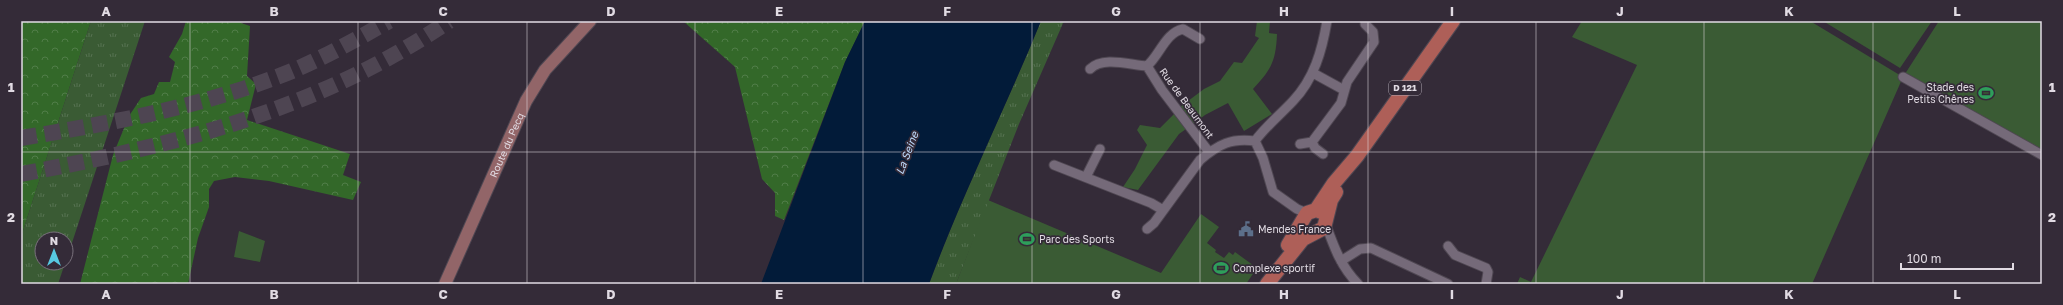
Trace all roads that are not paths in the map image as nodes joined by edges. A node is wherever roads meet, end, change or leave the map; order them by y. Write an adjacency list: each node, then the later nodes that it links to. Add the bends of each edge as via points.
1 (590, 21): 25 (main road, Route du Pecq, via 545,70 526,101)
2 (1327, 21): 8 (street, via 1323,43)
3 (1453, 21): 21 (main road, D 121, via 1357,156)
4 (1365, 24): 10 (street, via 1373,32 1374,42)
5 (1200, 39): 6 (street, Rue de Beaumont, via 1183,29 1177,30 1171,34)
6 (1147, 66): 7 (street, Rue de Beaumont, via 1106,62); 15 (street, Rue de Beaumont)
7 (1090, 69)
8 (1312, 74): 10 (street); 11 (street, via 1294,100 1264,127)
9 (1903, 77): 17 (street)
10 (1344, 90): 12 (street, via 1341,103)
11 (1255, 141): 15 (street, via 1239,139); 21 (street, via 1273,192)
12 (1312, 142): 13 (street); 16 (street)
13 (1300, 144)
14 (1100, 149): 19 (street)
15 (1209, 152): 20 (street, via 1200,160)
16 (1323, 154)
17 (2042, 155)
18 (1054, 165): 19 (street)
19 (1086, 177): 20 (street)
20 (1163, 210): 22 (street)
21 (1316, 221): 24 (street); 26 (main road, D 121); 27 (main road)
22 (1147, 229)
23 (1448, 246): 30 (street, via 1455,255 1486,268)
24 (1343, 260): 28 (street); 29 (street, via 1360,249 1371,248)
25 (446, 284)
26 (1259, 284)
27 (1268, 284)
28 (1358, 284)
29 (1448, 284)
30 (1486, 284)

